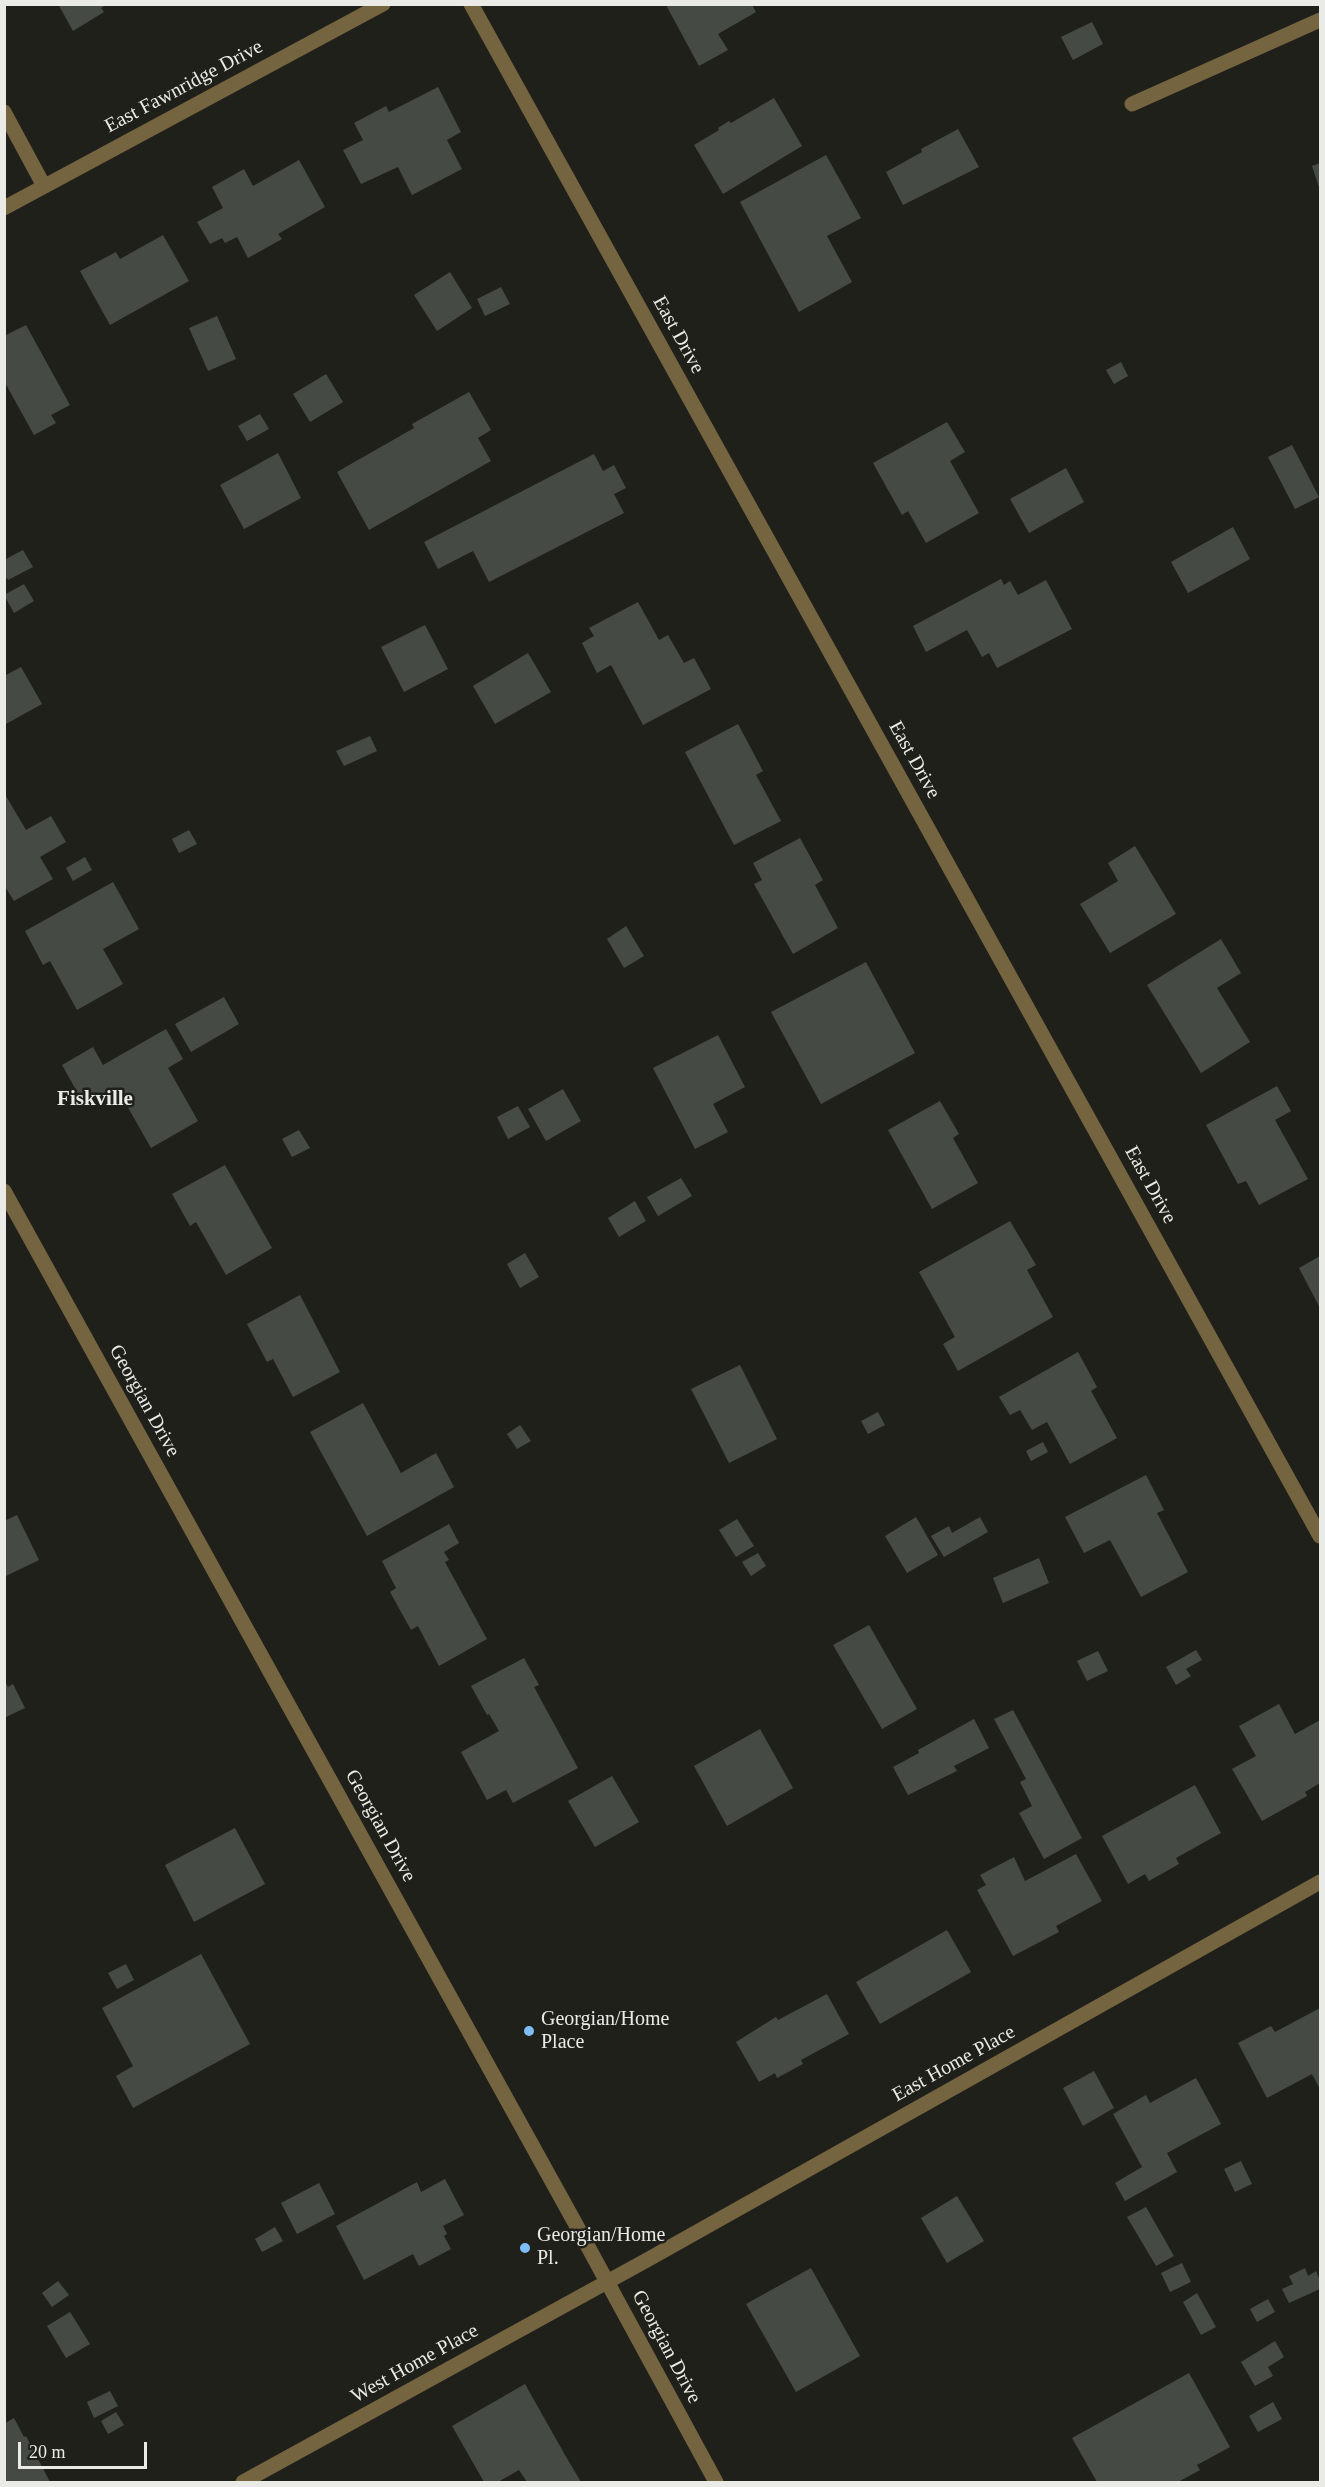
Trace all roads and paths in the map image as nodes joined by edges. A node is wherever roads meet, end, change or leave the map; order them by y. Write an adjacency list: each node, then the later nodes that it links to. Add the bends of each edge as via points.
1 (383, 4): 6 (street, East Fawnridge Drive)
2 (471, 4): 9 (street, East Drive)
3 (1320, 20): 4 (street)
4 (1132, 104)
5 (4, 111): 6 (street)
6 (44, 186): 7 (street, East Fawnridge Drive)
7 (4, 208)
8 (4, 1191): 11 (street, Georgian Drive)
9 (1320, 1536)
10 (1320, 1882): 11 (street, East Home Place)
11 (607, 2282): 12 (street, West Home Place); 13 (street, Georgian Drive)
12 (243, 2482)
13 (716, 2482)

